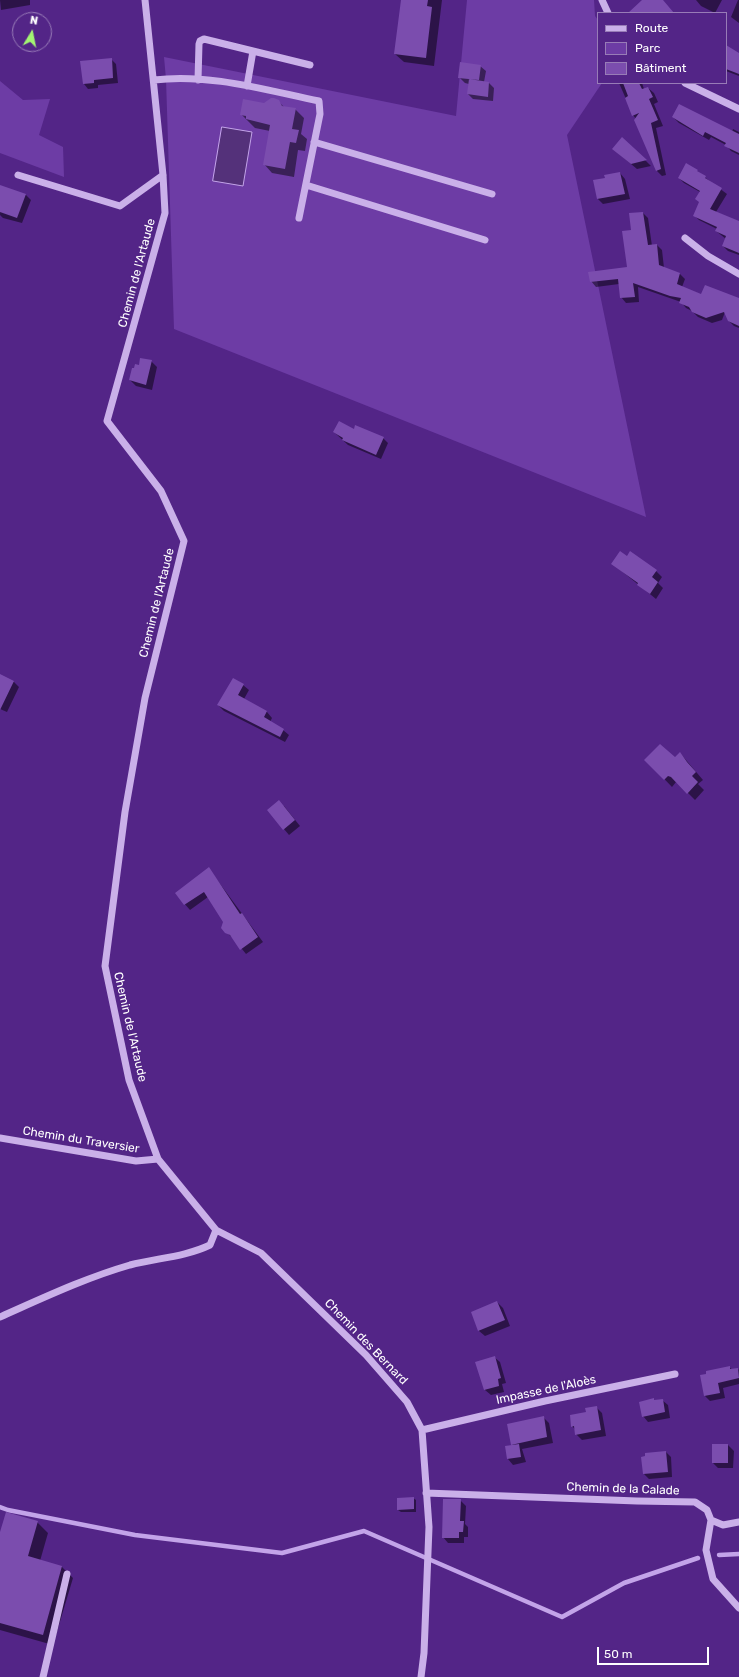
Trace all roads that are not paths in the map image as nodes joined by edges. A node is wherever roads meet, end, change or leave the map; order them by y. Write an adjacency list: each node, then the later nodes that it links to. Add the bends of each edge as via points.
1 (145, 0): 6 (street, Chemin de l'Artaude)
2 (602, 0): 3 (street)
3 (608, 12)
4 (253, 51): 5 (street); 7 (street, via 200,40); 9 (street)
5 (310, 65)
6 (154, 80): 7 (street); 13 (street, Chemin de l'Artaude)
7 (198, 80): 9 (street)
8 (687, 84): 10 (street)
9 (246, 86): 11 (street, via 319,101 320,114)
10 (739, 109)
11 (314, 142): 14 (street); 15 (street)
12 (18, 175): 13 (street, via 120,206)
13 (163, 175): 21 (street, Chemin de l'Artaude, via 165,213 107,421 161,491 184,540 145,698 125,812 105,966 129,1080)
14 (306, 185): 16 (street); 18 (street)
15 (492, 194)
16 (299, 218)
17 (685, 238): 19 (street, via 708,256)
18 (485, 240)
19 (739, 274)
20 (0, 1138): 21 (street, Chemin du Traversier, via 136,1161)
21 (158, 1159): 22 (street, Chemin des Bernard)
22 (216, 1230): 23 (street, via 210,1245 198,1251 131,1265 77,1282); 25 (street, Chemin des Bernard, via 261,1253 366,1355 407,1402)
23 (0, 1317)
24 (675, 1374): 25 (street, Impasse de l'Aloès)
25 (422, 1430): 26 (street, Chemin des Bernard)
26 (426, 1493): 27 (street, Chemin de la Calade, via 695,1502 707,1510); 32 (street, Chemin des Bernard, via 429,1527)
27 (711, 1520): 28 (street, via 723,1525); 30 (street, via 706,1550 713,1579)
28 (739, 1522)
29 (67, 1574): 31 (street)
30 (739, 1608)
31 (43, 1677)
32 (421, 1677)

